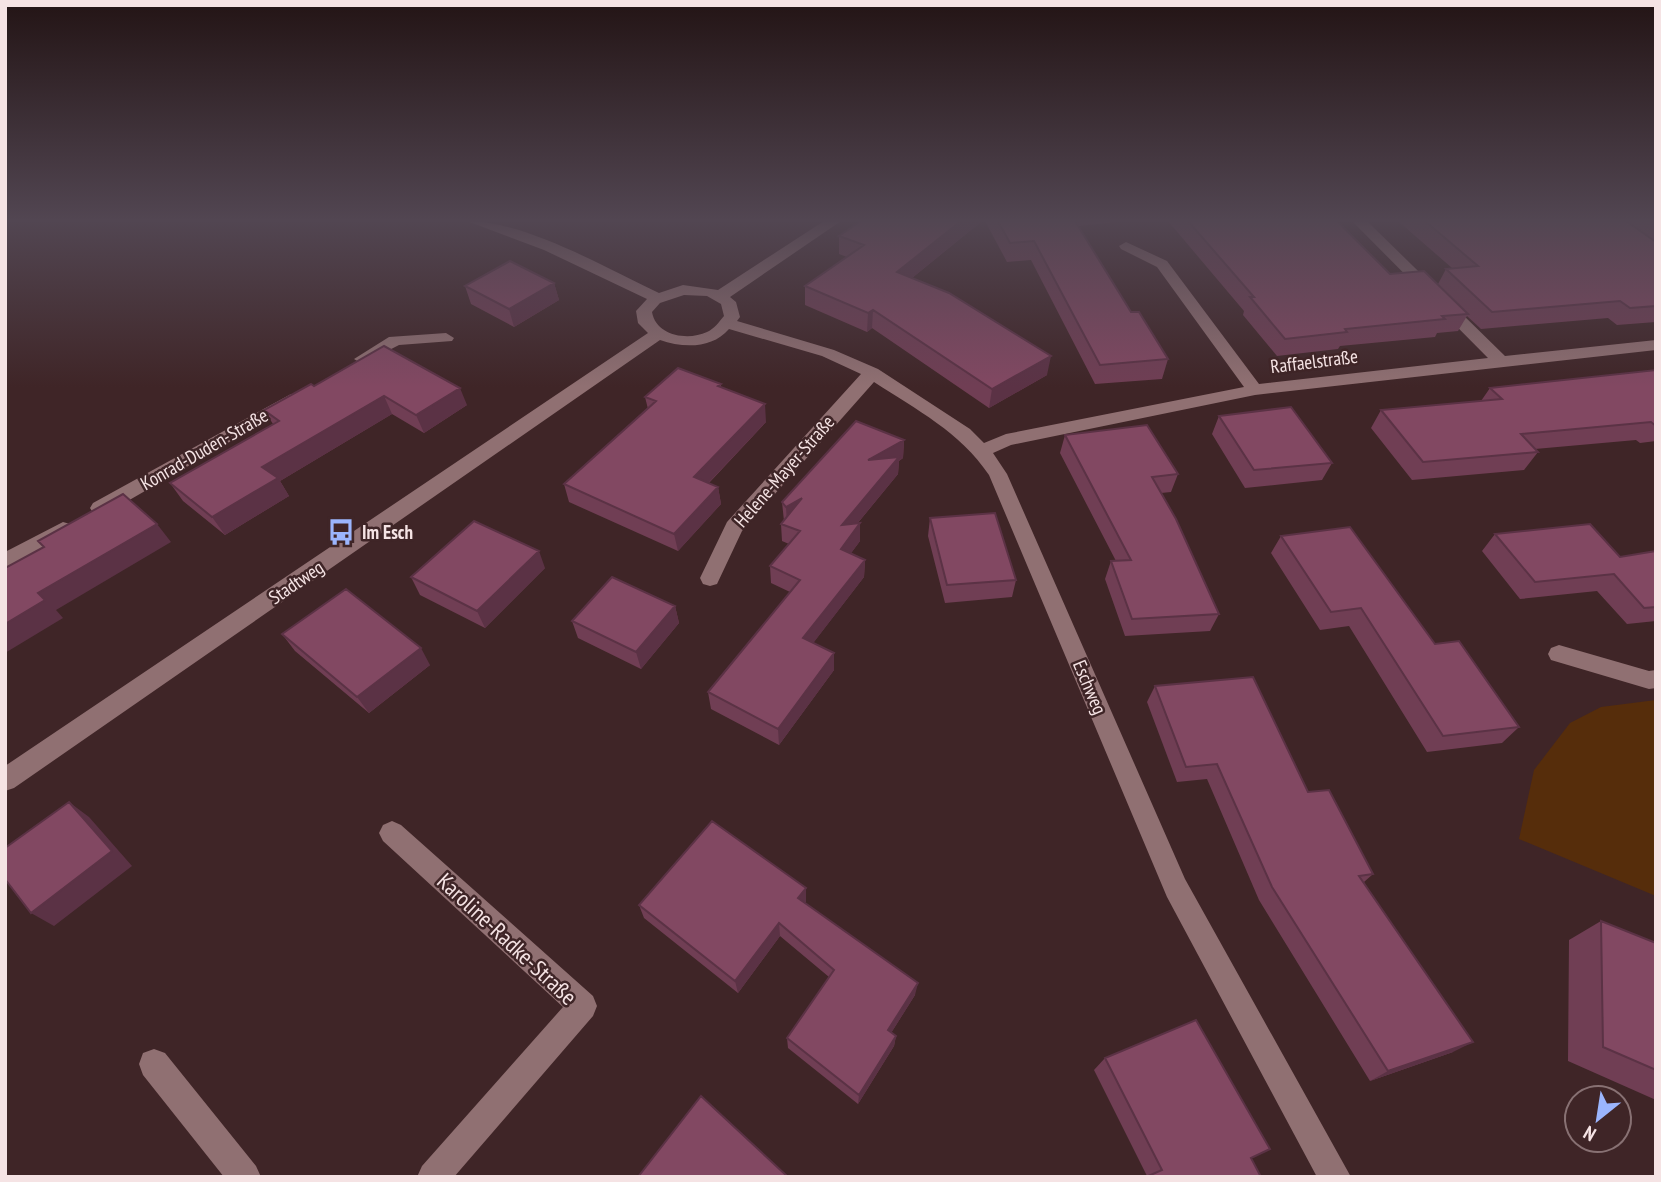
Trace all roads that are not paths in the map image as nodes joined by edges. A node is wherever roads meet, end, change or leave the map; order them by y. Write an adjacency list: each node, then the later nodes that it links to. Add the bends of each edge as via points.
1 (611, 276): 6 (street)
2 (750, 276): 5 (street)
3 (1171, 276): 15 (street)
4 (1415, 276): 11 (street)
5 (720, 296): 6 (street, via 683,290); 7 (street, via 732,309)
6 (658, 298): 8 (street, via 643,312 643,321)
7 (727, 324): 8 (street, via 695,340); 13 (street, Eschweg, via 828,353)
8 (656, 335): 21 (street, Stadtweg)
9 (446, 338): 12 (street, via 395,341)
10 (1656, 345): 11 (street, Raffaelstraße)
11 (1500, 361): 15 (street, Raffaelstraße)
12 (346, 368)
13 (872, 373): 16 (street, Eschweg, via 964,433); 18 (street, Helene-Mayer-Straße, via 734,527)
14 (310, 389): 17 (street, Konrad-Duden-Straße)
15 (1255, 390): 16 (street, Raffaelstraße, via 1006,440)
16 (982, 451): 26 (street, Eschweg, via 998,474 1176,888)
17 (5, 561)
18 (710, 578)
19 (1559, 654): 20 (street)
20 (1656, 679)
21 (5, 780)
22 (392, 833): 25 (street, Karoline-Radke-Straße, via 583,1006)
23 (154, 1064): 24 (street)
24 (245, 1177)
25 (433, 1177)
26 (1335, 1177)

